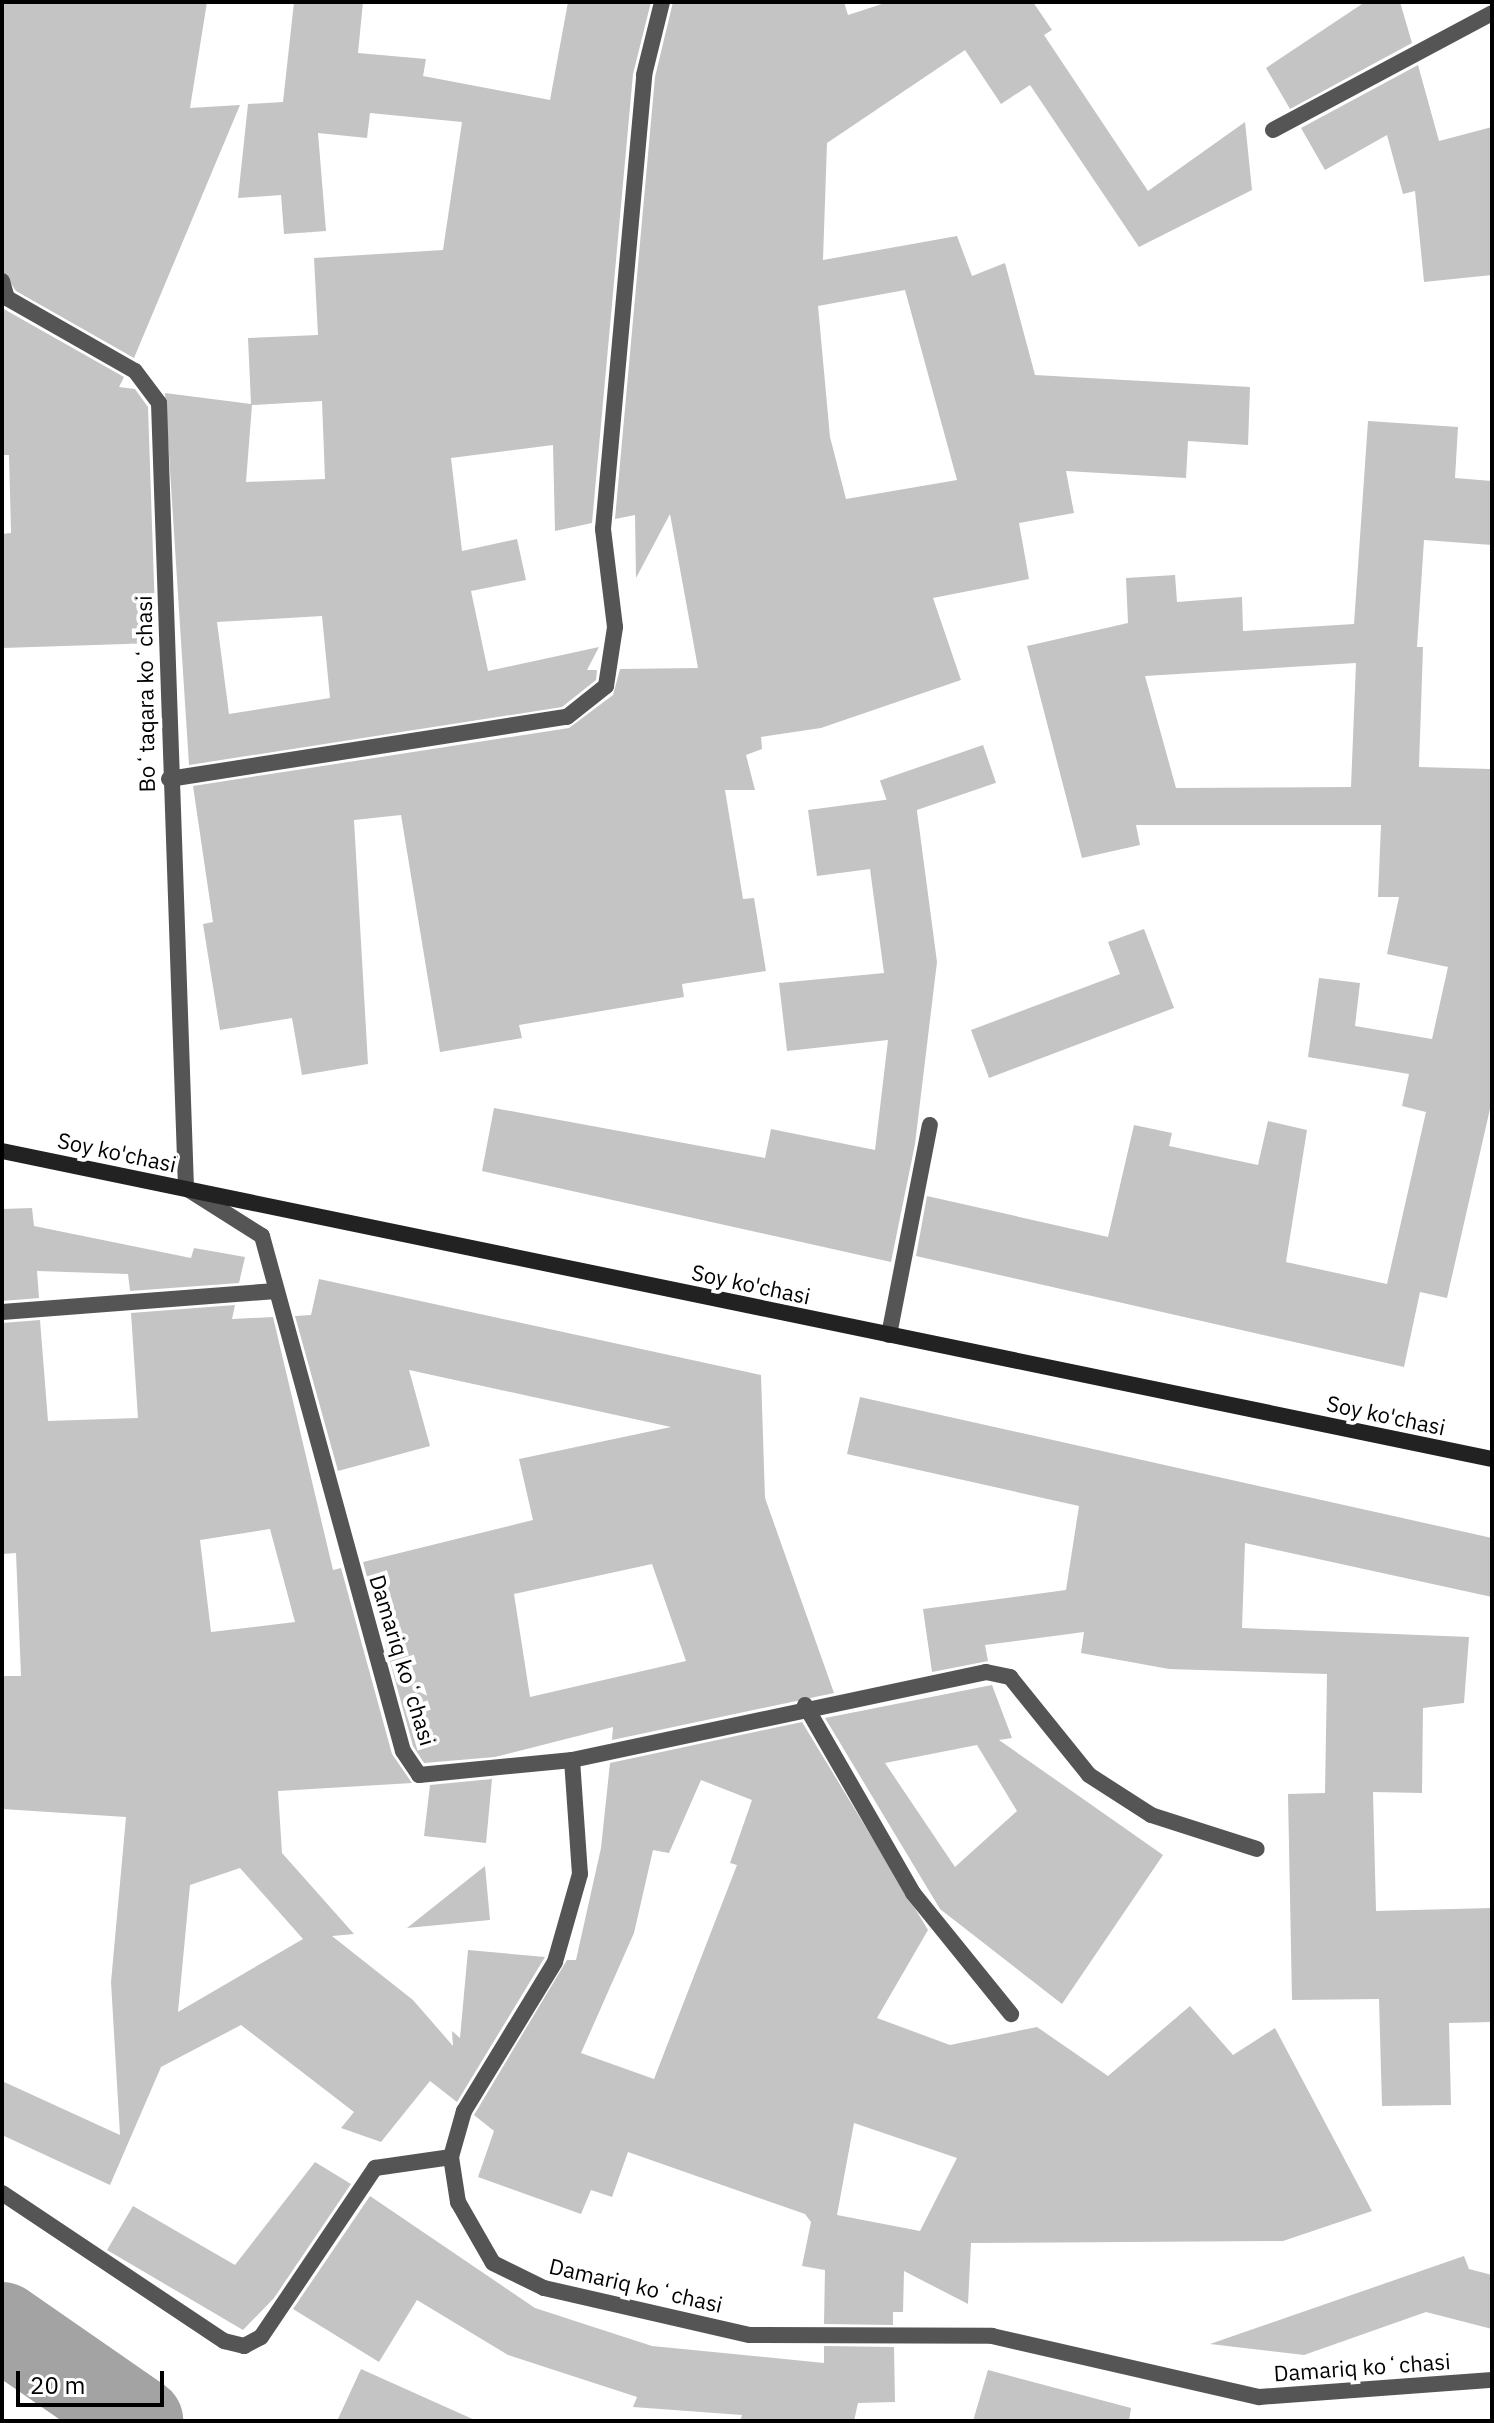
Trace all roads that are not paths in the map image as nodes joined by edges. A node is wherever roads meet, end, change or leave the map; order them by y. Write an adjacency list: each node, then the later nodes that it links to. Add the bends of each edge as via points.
1 (662, 2): 5 (street, via 644,75 603,529 615,627 606,686 567,717)
2 (1492, 13): 3 (street)
3 (1273, 130)
4 (4, 293): 5 (street, Boʻtaqara koʻchasi, via 135,371 159,403)
5 (169, 779): 8 (street, Boʻtaqara koʻchasi)
6 (930, 1125): 11 (street)
7 (2, 1151): 8 (main road, Soy ko'chasi)
8 (186, 1188): 9 (street, Damariq koʻchasi, via 262,1236); 11 (main road, Soy ko'chasi)
9 (276, 1291): 10 (street); 14 (street, Damariq koʻchasi, via 403,1751 419,1775)
10 (2, 1312)
11 (889, 1335): 12 (main road, Soy ko'chasi)
12 (1492, 1459)
13 (805, 1705): 14 (street); 15 (street, via 986,1672 1010,1677 1089,1775 1151,1815); 16 (street, via 913,1893)
14 (572, 1760): 17 (street, Damariq koʻchasi, via 580,1874 555,1962 464,2111)
15 (1257, 1849)
16 (1011, 2014)
17 (451, 2157): 18 (street, via 375,2168 261,2337 244,2346 224,2341); 19 (street, Damariq koʻchasi, via 458,2202 493,2263 544,2288 750,2335 992,2336 1259,2397)
18 (2, 2193)
19 (1492, 2380)

